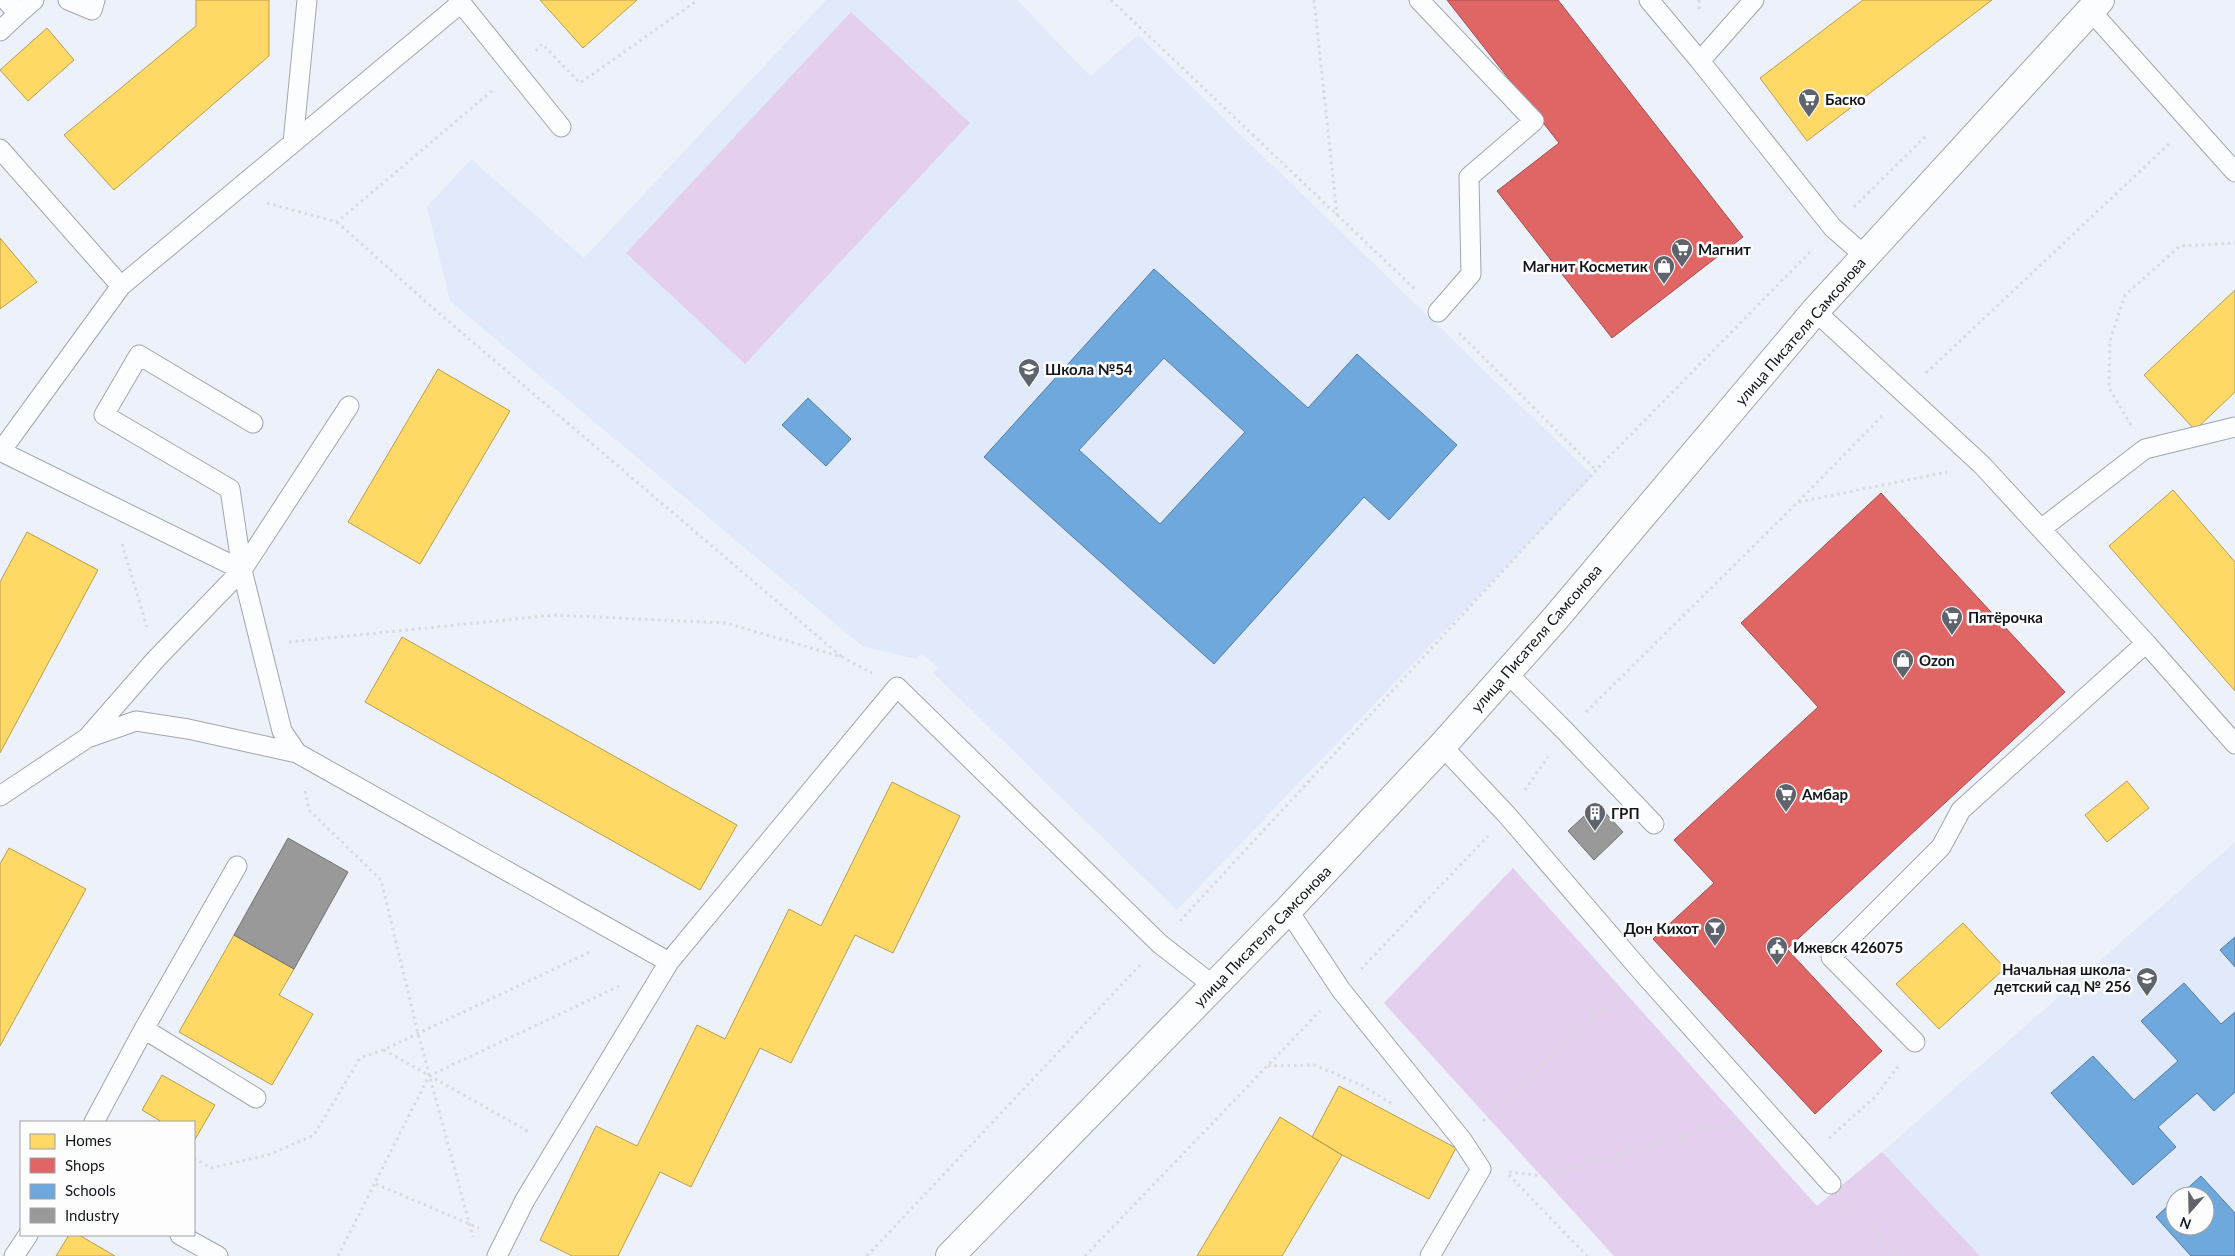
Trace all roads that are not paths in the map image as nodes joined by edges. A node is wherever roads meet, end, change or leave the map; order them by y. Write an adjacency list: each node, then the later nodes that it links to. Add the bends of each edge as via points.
1 (34, 0): 10 (lane)
2 (68, 0): 3 (lane, via 92,10)
3 (95, 0)
4 (307, 0): 14 (lane)
5 (1419, 0): 20 (lane, via 1534,121 1469,177 1471,274)
6 (1649, 0): 12 (lane)
7 (1754, 0): 12 (lane)
8 (460, 2): 13 (lane); 14 (lane)
9 (2095, 5): 16 (lane); 17 (street, улица Писателя Самсонова)
10 (12, 7): 11 (lane)
11 (0, 32)
12 (1700, 61): 17 (lane, via 1832,228)
13 (560, 127)
14 (293, 143): 18 (lane)
15 (0, 149): 18 (lane)
16 (2235, 172)
17 (1865, 256): 19 (street, улица Писателя Самсонова)
18 (121, 286): 24 (lane)
19 (1816, 311): 25 (lane, via 1982,465); 28 (street, улица Писателя Самсонова)
20 (1438, 312)
21 (349, 406): 26 (lane)
22 (253, 423): 26 (lane, via 139,355 104,415 230,489)
23 (2235, 426): 25 (lane, via 2146,449)
24 (0, 451): 26 (lane)
25 (2041, 529): 27 (lane)
26 (242, 570): 29 (lane, via 156,659); 32 (lane, via 282,731)
27 (2146, 643): 30 (lane); 40 (lane, via 1961,810 1941,847 1831,957)
28 (1507, 673): 31 (street, улица Писателя Самсонова); 34 (lane)
29 (87, 738): 32 (lane, via 136,721); 33 (lane)
30 (2235, 744)
31 (1442, 746): 36 (street, улица Писателя Самсонова); 43 (lane, via 1507,815)
32 (297, 753): 37 (lane)
33 (0, 796)
34 (1654, 824)
35 (237, 866): 39 (lane)
36 (1288, 910): 38 (street, улица Писателя Самсонова); 50 (lane, via 1341,990 1462,1140 1481,1169)
37 (670, 962): 38 (lane, via 897,687 1160,944); 46 (lane, via 526,1200)
38 (1214, 986): 49 (street, улица Писателя Самсонова)
39 (144, 1029): 41 (lane); 42 (lane)
40 (1915, 1042)
41 (256, 1098)
42 (95, 1121)
43 (1831, 1184)
44 (27, 1236): 47 (lane)
45 (182, 1236): 48 (lane)
46 (501, 1248)
47 (14, 1256)
48 (218, 1256)
49 (950, 1256)
50 (1430, 1256)

